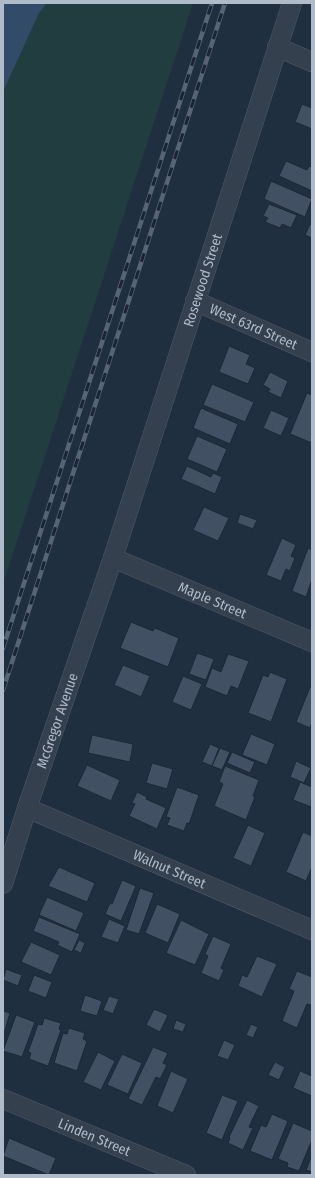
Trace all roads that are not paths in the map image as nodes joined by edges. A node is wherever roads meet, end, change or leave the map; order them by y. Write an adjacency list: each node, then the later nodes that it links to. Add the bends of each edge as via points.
1 (292, 3): 2 (street, Rosewood Street)
2 (277, 48): 3 (street); 4 (street, Rosewood Street)
3 (312, 62)
4 (194, 301): 5 (street, West 63rd Street); 6 (street, Rosewood Street)
5 (312, 352)
6 (113, 558): 7 (street, Maple Street); 8 (street, McGregor Avenue)
7 (312, 642)
8 (26, 808): 9 (street, McGregor Avenue); 10 (street, Walnut Street)
9 (3, 884)
10 (312, 930)
11 (3, 1099): 12 (street, Linden Street)
12 (186, 1175)

